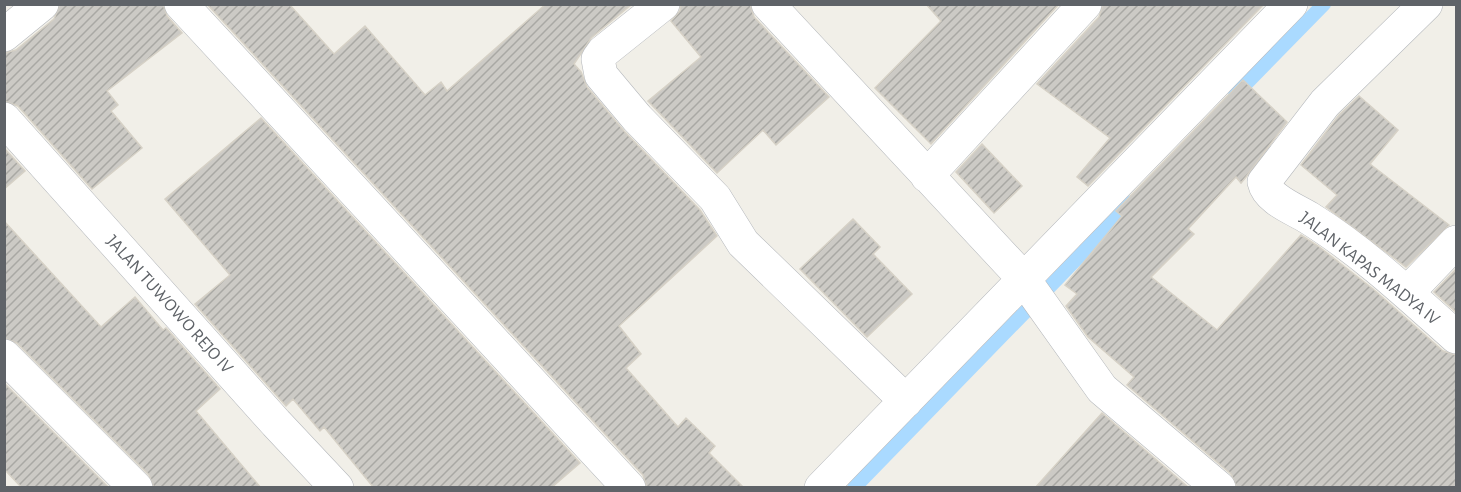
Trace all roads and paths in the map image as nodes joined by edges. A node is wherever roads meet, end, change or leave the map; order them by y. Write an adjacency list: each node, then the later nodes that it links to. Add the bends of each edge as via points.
1 (42, 4): 8 (street)
2 (663, 4): 16 (street, via 603,52 598,59 601,75 715,198 743,243)
3 (768, 4): 10 (street)
4 (1085, 4): 10 (street)
5 (1291, 4): 12 (street)
6 (1426, 4): 13 (street, JALAN KAPAS MADYA IV, via 1325,103 1264,182 1270,194 1322,226)
7 (196, 10): 19 (street)
8 (4, 35)
9 (4, 119): 18 (street, JALAN TUWOWO REJO IV)
10 (927, 176): 12 (street)
11 (1456, 242): 13 (street)
12 (1026, 281): 16 (street); 21 (street, via 1102,389)
13 (1407, 293): 14 (street, JALAN KAPAS MADYA IV)
14 (1456, 337)
15 (4, 356): 17 (street)
16 (906, 401): 20 (street)
17 (136, 488)
18 (337, 488)
19 (629, 488)
20 (821, 488)
21 (1220, 488)

